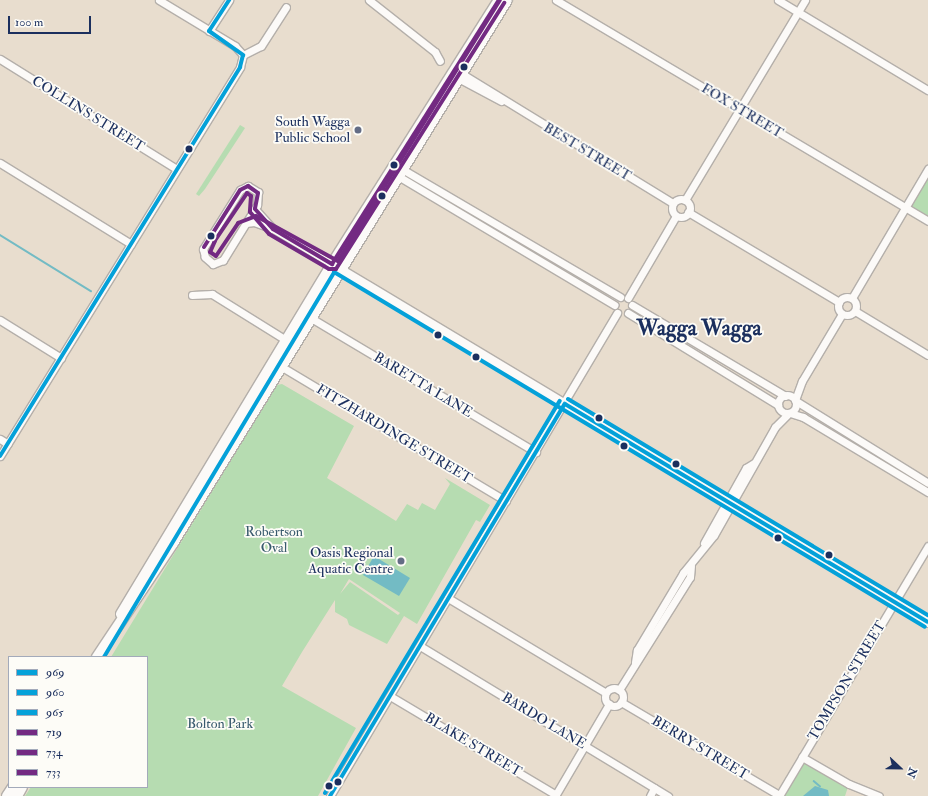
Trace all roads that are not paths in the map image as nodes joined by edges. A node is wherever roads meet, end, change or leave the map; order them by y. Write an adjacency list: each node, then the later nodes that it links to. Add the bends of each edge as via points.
1 (159, 0): 11 (street)
2 (228, 0): 11 (street)
3 (369, 0): 14 (street, via 435,52)
4 (499, 0): 15 (highway)
5 (507, 0): 15 (highway)
6 (556, 0): 17 (street, FOX STREET)
7 (778, 0): 10 (street)
8 (805, 0): 10 (street)
9 (286, 7): 12 (street, via 261,46)
10 (798, 12): 16 (street); 17 (street)
11 (209, 31): 12 (street, via 239,49)
12 (243, 55): 19 (street, via 240,67)
13 (0, 59): 19 (street, COLLINS STREET)
14 (440, 61)
15 (456, 74): 21 (highway); 25 (street, BEST STREET); 41 (highway)
16 (928, 90)
17 (739, 109): 24 (street); 26 (street, FOX STREET)
18 (0, 163): 38 (street)
19 (177, 169): 38 (street)
20 (928, 170): 26 (street)
21 (400, 172): 22 (street); 23 (street); 41 (highway)
22 (442, 193): 23 (street); 28 (street)
23 (438, 200): 30 (street)
24 (685, 200): 25 (street); 29 (street)
25 (673, 203): 31 (street)
26 (905, 208): 32 (street, FOX STREET); 46 (street)
27 (255, 209): 33 (street); 33 (street, via 257,191 252,187 242,187 204,247 205,257 214,264 221,262); 35 (street)
28 (469, 209): 30 (street); 34 (street)
29 (688, 212): 31 (street); 47 (street)
30 (465, 216): 36 (street)
31 (676, 216): 45 (street)
32 (928, 221)
33 (246, 223): 35 (street, via 254,222)
34 (499, 227): 36 (street); 37 (street)
35 (273, 229): 41 (street)
36 (494, 234): 39 (street)
37 (526, 243): 39 (street); 40 (street)
38 (131, 244): 59 (street)
39 (522, 250): 40 (street)
40 (554, 265): 42 (street)
41 (336, 267): 54 (highway); 57 (highway); 65 (main road)
42 (581, 281): 44 (street); 49 (street)
43 (192, 295): 57 (street, via 212,294)
44 (620, 297): 45 (street); 49 (street)
45 (628, 298): 48 (street)
46 (852, 298): 47 (street); 50 (street, via 856,302)
47 (838, 302): 53 (street)
48 (632, 304): 52 (street); 56 (street)
49 (614, 305): 51 (street)
50 (855, 311): 53 (street); 58 (street)
51 (617, 313): 52 (street); 65 (street)
52 (628, 313): 56 (street)
53 (842, 314): 62 (street)
54 (310, 318): 60 (highway); 72 (street, BARETTA LANE)
55 (0, 320): 59 (street)
56 (668, 332): 61 (street)
57 (286, 340): 60 (highway)
58 (928, 355)
59 (61, 358): 71 (street)
60 (277, 364): 77 (street, FITZHARDINGE STREET); 84 (highway, via 134,604)
61 (746, 379): 63 (street); 66 (street)
62 (802, 380): 63 (street); 64 (street)
63 (786, 396): 64 (street); 66 (street)
64 (795, 400): 67 (street); 69 (street)
65 (565, 404): 72 (street); 78 (main road)
66 (778, 405): 67 (street); 68 (street)
67 (789, 413): 68 (street); 69 (street)
68 (774, 427): 78 (street)
69 (832, 430): 74 (street)
70 (0, 439): 71 (street)
71 (8, 444): 73 (street)
72 (536, 452): 77 (street)
73 (0, 456)
74 (910, 476): 75 (street); 76 (street)
75 (928, 483)
76 (928, 492)
77 (506, 501): 80 (street)
78 (730, 502): 81 (main road); 85 (street, via 691,566 683,588)
79 (928, 546): 81 (street, TOMPSON STREET)
80 (448, 598): 83 (street); 86 (street)
81 (895, 601): 82 (main road); 91 (street, TOMPSON STREET)
82 (928, 622)
83 (420, 646): 87 (street); 90 (street, BARDO LANE)
84 (99, 655)
85 (619, 690): 86 (street, via 613,688); 88 (street)
86 (606, 692): 89 (street)
87 (390, 696): 93 (street, BLAKE STREET); 94 (street)
88 (621, 702): 89 (street); 97 (street, BERRY STREET)
89 (609, 704): 90 (street)
90 (585, 746): 92 (street, BARDO LANE); 93 (street)
91 (802, 757): 97 (street, TOMPSON STREET); 98 (street, via 849,784)
92 (654, 788): 95 (street); 96 (street, BARDO LANE)
93 (556, 795)
94 (330, 796)
95 (650, 796)
96 (668, 796)
97 (779, 796)
98 (879, 796)

